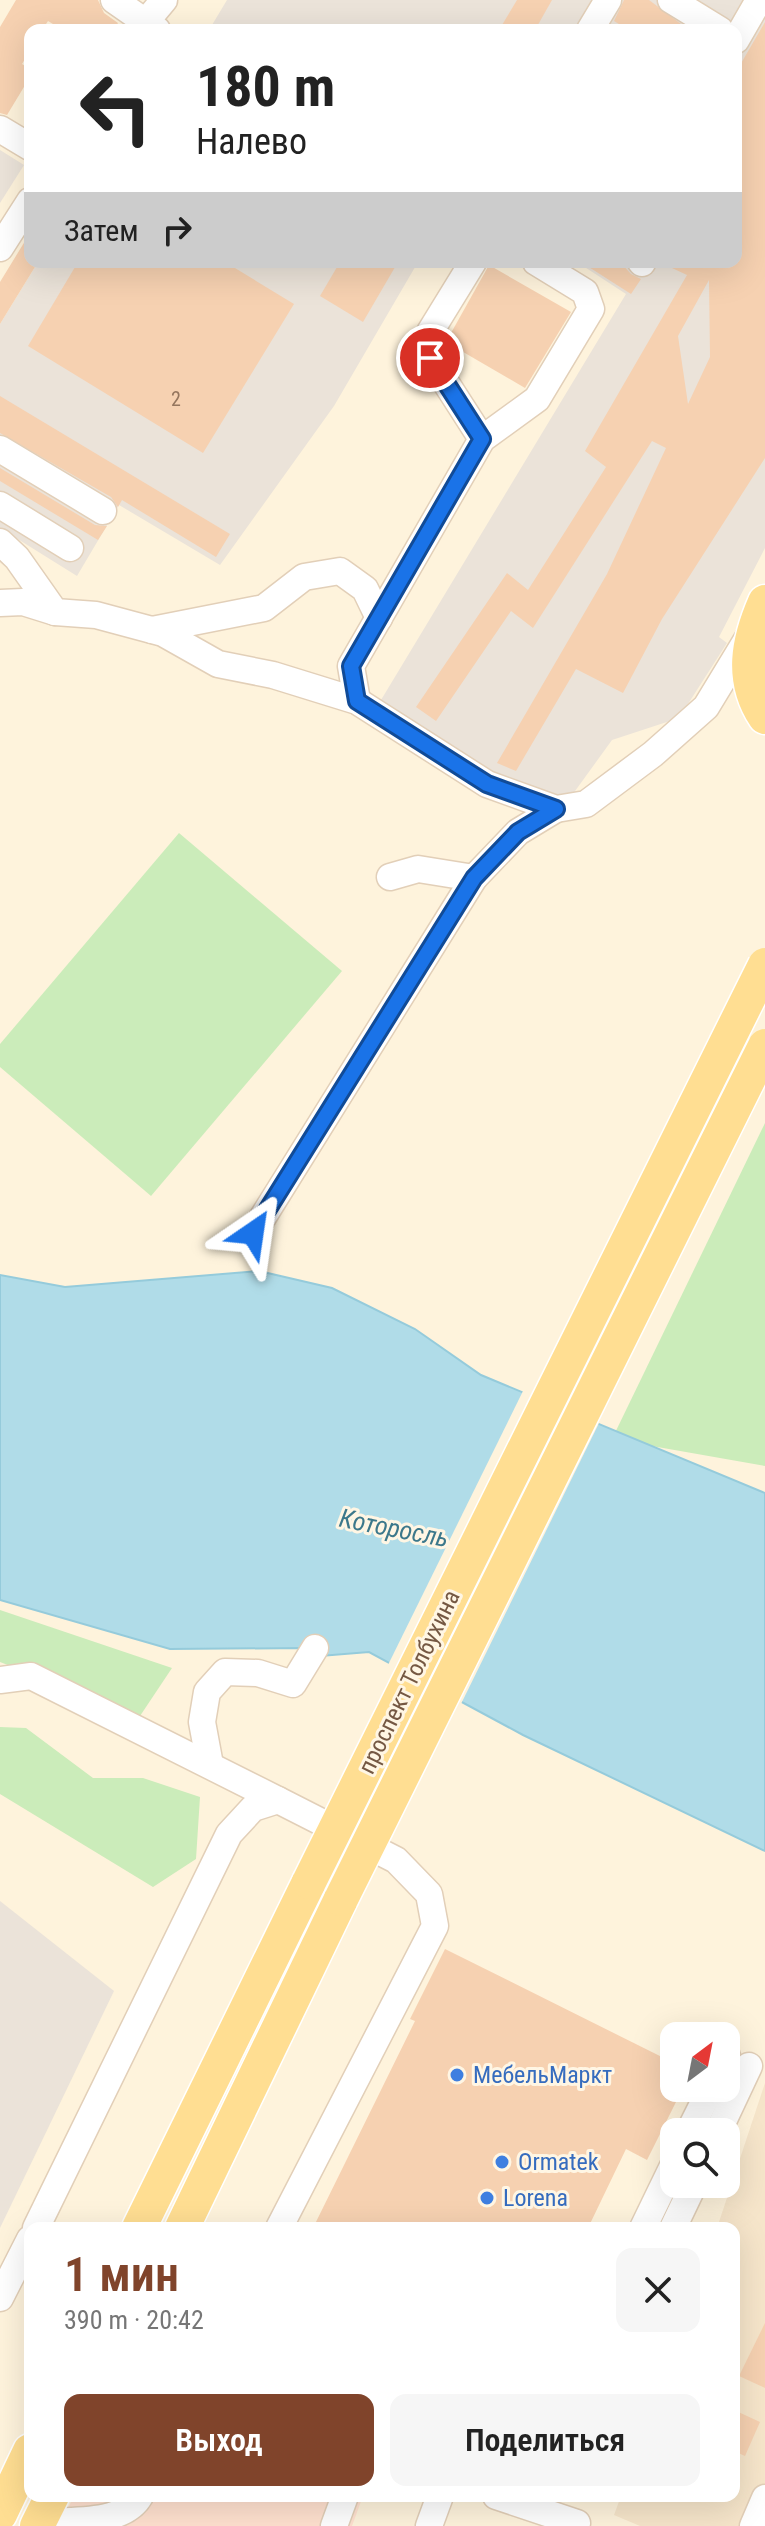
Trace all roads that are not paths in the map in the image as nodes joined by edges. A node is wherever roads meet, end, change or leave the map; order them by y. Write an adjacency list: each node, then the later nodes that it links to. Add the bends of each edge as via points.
1 (114, 0): 5 (street)
2 (164, 0): 6 (street)
3 (671, 0): 7 (street)
4 (759, 0): 8 (street)
5 (143, 24)
6 (149, 24)
7 (710, 24)
8 (742, 30)
9 (0, 129): 10 (street)
10 (24, 143)
11 (24, 210): 12 (street)
12 (0, 248)
13 (469, 268): 15 (street, via 430,332 430,358)
14 (546, 268): 15 (street, via 585,292 591,309 537,399)
15 (482, 439): 24 (street)
16 (0, 449): 18 (street)
17 (0, 505): 20 (street)
18 (103, 511)
19 (0, 542): 22 (street)
20 (70, 548)
21 (0, 603): 22 (street, via 23,602)
22 (55, 612): 25 (street, via 96,615)
23 (760, 614): 27 (main road, via 748,677); 28 (street, via 706,707 586,804)
24 (379, 618): 25 (street, via 365,589 340,571 304,577 264,608); 26 (street, via 351,666)
25 (152, 630): 26 (street, via 218,664)
26 (357, 701): 28 (street, via 487,784)
27 (765, 717)
28 (556, 809): 30 (street, via 518,832)
29 (390, 877): 30 (street, via 418,869)
30 (474, 878): 33 (street)
31 (765, 965): 41 (main road, проспект Толбухина, bridge)
32 (765, 1046): 42 (main road, проспект Толбухина, bridge)
33 (253, 1233)
34 (315, 1648): 36 (street, via 293,1684 258,1673 225,1672 207,1692 202,1722)
35 (0, 1680): 36 (street, via 31,1676)
36 (210, 1765): 37 (street)
37 (278, 1800): 40 (street, via 253,1808 229,1834); 43 (street, via 396,1860 429,1894 435,1926)
38 (660, 2193): 44 (street)
39 (687, 2198): 45 (street)
40 (39, 2222)
41 (142, 2222)
42 (185, 2222)
43 (282, 2222)
44 (646, 2222)
45 (676, 2222)
46 (24, 2251): 47 (street)
47 (0, 2298)
48 (24, 2464): 54 (main road)
49 (765, 2498): 59 (street)
50 (137, 2502): 55 (street, via 110,2516)
51 (343, 2502): 57 (street)
52 (438, 2502): 58 (street)
53 (543, 2503): 56 (street)
54 (0, 2514)
55 (43, 2515)
56 (577, 2523)
57 (334, 2526)
58 (429, 2526)
59 (753, 2526)

